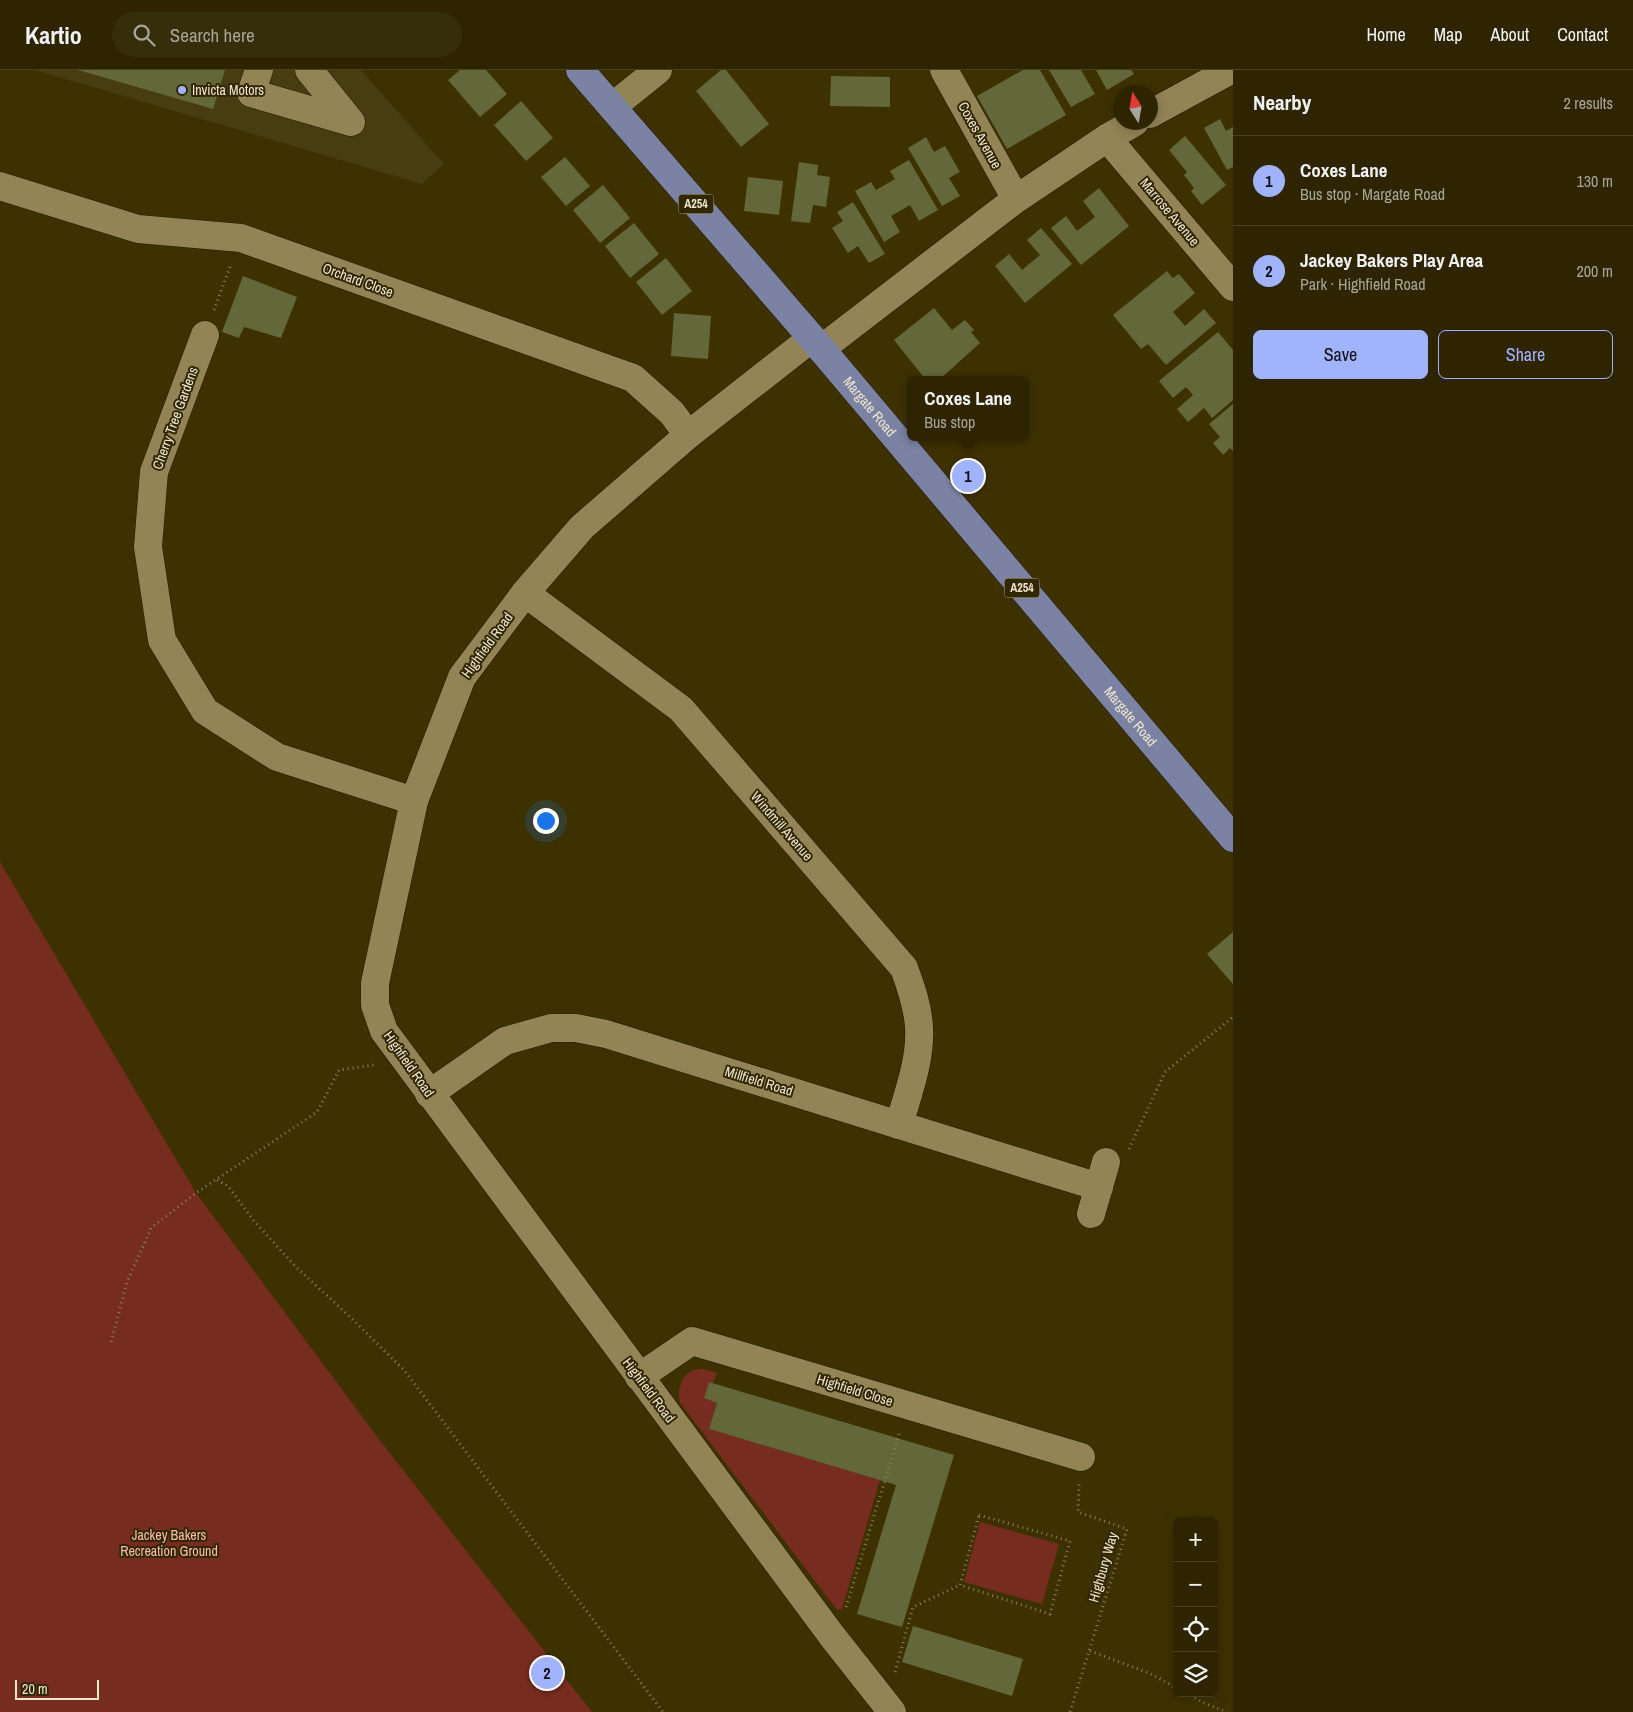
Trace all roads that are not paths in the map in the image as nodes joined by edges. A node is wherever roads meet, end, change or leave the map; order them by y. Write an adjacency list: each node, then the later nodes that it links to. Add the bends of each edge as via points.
1 (259, 70): 2 (street, via 251,93 351,122)
2 (309, 70)
3 (580, 70): 7 (main road, Margate Road / A254)
4 (658, 70): 7 (street)
5 (944, 70): 12 (street, Coxes Avenue)
6 (1231, 70): 8 (street)
7 (612, 107): 15 (main road, Margate Road / A254)
8 (1158, 110)
9 (1121, 130): 10 (street, Highfield Road)
10 (1107, 138): 12 (street, Highfield Road); 13 (street, Marrose Avenue)
11 (0, 186): 16 (street, Orchard Close, via 138,229 241,238 633,378 672,413)
12 (1016, 199): 15 (street, Highfield Road)
13 (1233, 287)
14 (205, 335): 18 (street, Cherry Tree Gardens, via 154,472 148,547 162,640 204,711 277,757)
15 (816, 344): 16 (street, Highfield Road); 19 (main road, Margate Road / A254)
16 (688, 435): 17 (street, Highfield Road, via 582,527)
17 (525, 592): 18 (street, Highfield Road, via 462,677); 21 (street, Windmill Avenue, via 681,710 904,968 914,996 919,1035 918,1053)
18 (414, 801): 20 (street, Highfield Road, via 374,983 375,1005 384,1031)
19 (1233, 838)
20 (429, 1094): 21 (street, Millfield Road, via 505,1041 550,1028 576,1028 606,1034); 23 (street, Highfield Road)
21 (899, 1125): 22 (street, Millfield Road, via 1102,1174)
22 (1090, 1214)
23 (638, 1377): 24 (street, Highfield Close, via 692,1341); 25 (street, Highfield Road)
24 (1081, 1457)
25 (889, 1708)

